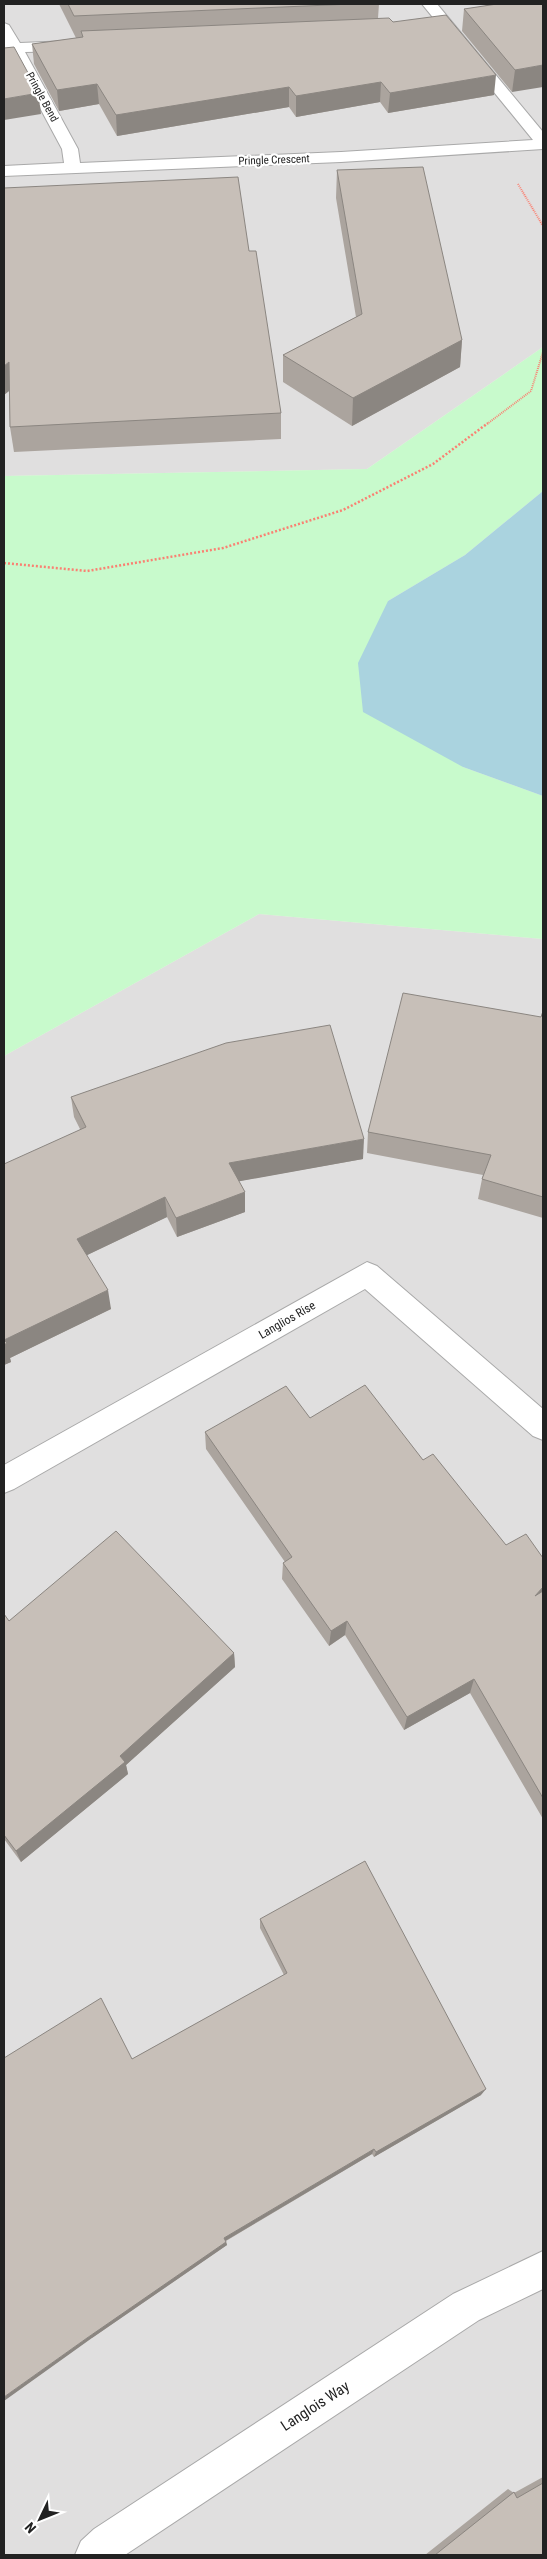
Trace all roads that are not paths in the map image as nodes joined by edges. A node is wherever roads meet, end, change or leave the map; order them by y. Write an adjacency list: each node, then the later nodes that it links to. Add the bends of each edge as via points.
1 (429, 4): 3 (street, Pringle Crescent)
2 (4, 28): 6 (street, Pringle Bend)
3 (449, 28): 4 (street); 7 (street, Pringle Crescent)
4 (432, 30)
5 (87, 46): 6 (street)
6 (9, 48): 8 (street, Pringle Bend, via 70,149)
7 (543, 143): 8 (street, Pringle Crescent, via 503,148)
8 (74, 168): 9 (street, Pringle Crescent)
9 (4, 171)
10 (543, 1427): 11 (street, Langlios Rise, via 367,1274)
11 (4, 1480)
12 (543, 2270): 13 (street, Langlois Way, via 466,2307 108,2543)
13 (95, 2555)

